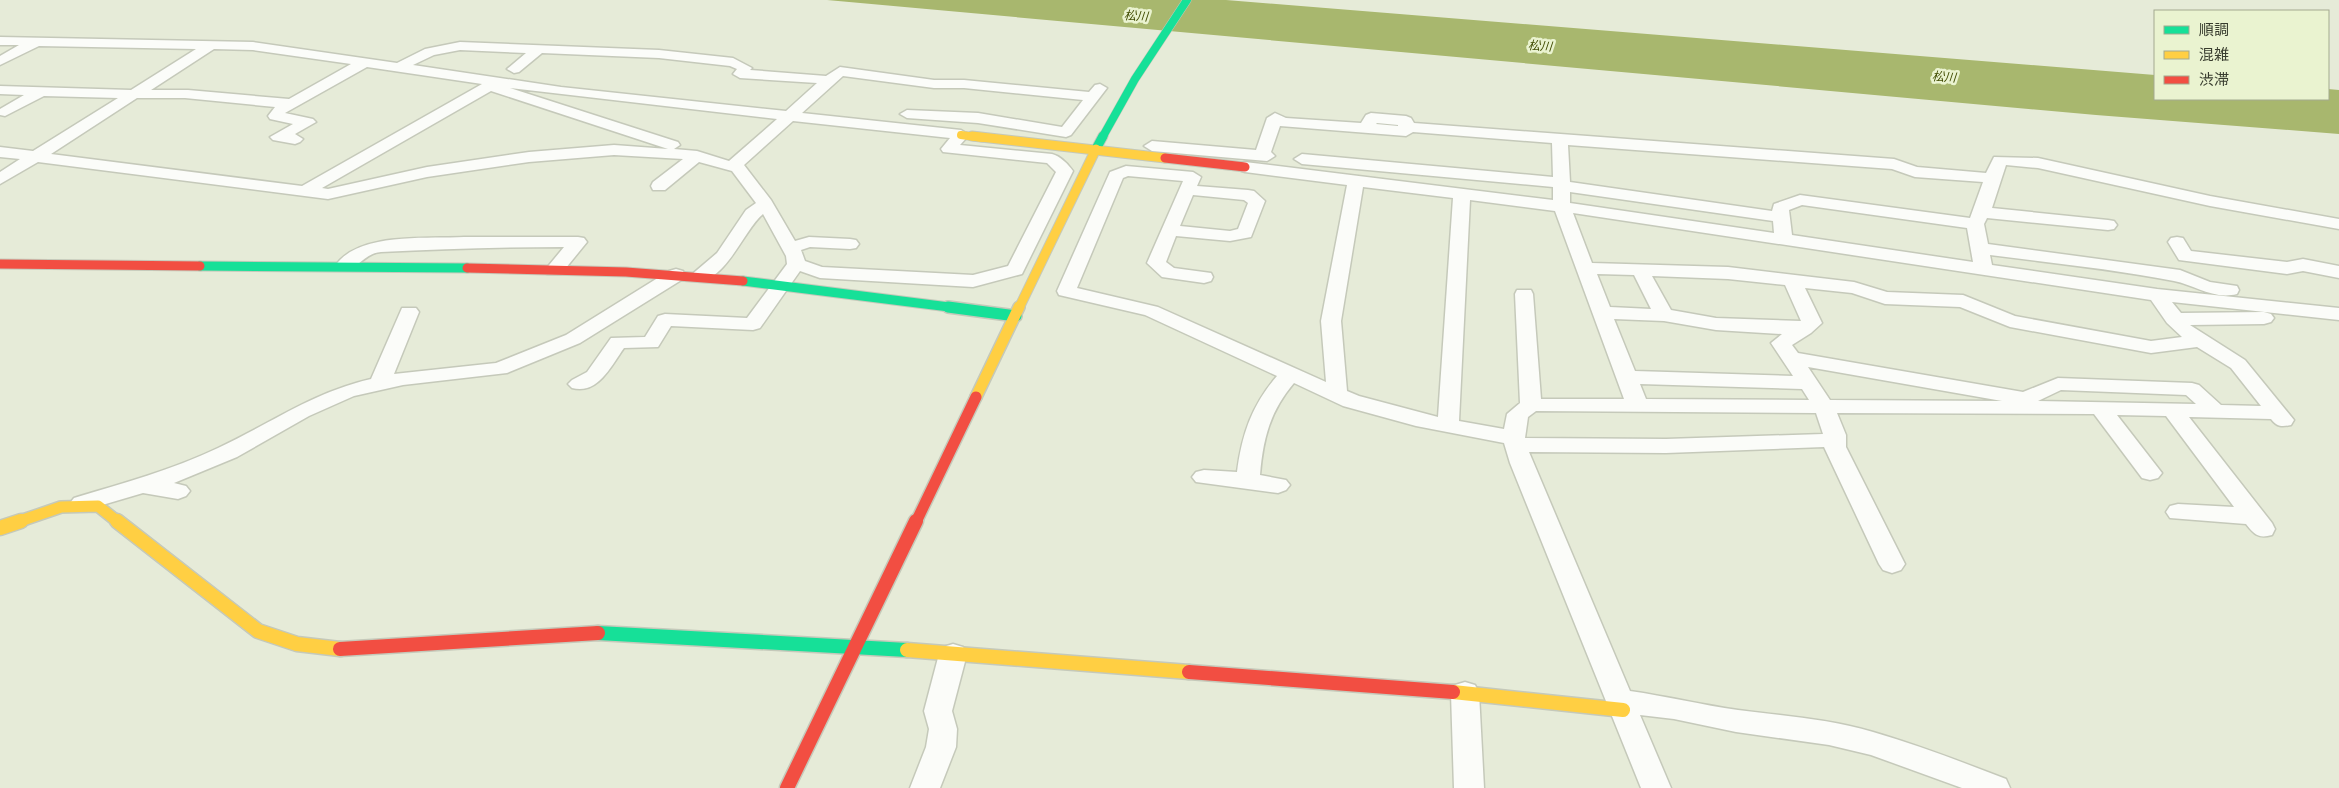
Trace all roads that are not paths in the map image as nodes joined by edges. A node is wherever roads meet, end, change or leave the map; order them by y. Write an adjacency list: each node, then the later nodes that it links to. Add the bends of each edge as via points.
1 (1187, 0): 30 (street, via 1139,74)
2 (0, 41): 3 (street)
3 (37, 42): 4 (street); 6 (street)
4 (211, 45): 7 (street, via 275,48); 18 (street)
5 (538, 50): 8 (street, via 460,46 430,52); 9 (street); 13 (street, via 659,54 734,62 745,68 740,74)
6 (0, 61)
7 (366, 62): 8 (street); 21 (street)
8 (399, 67): 10 (street)
9 (514, 69): 10 (street, via 450,66); 11 (street)
10 (432, 72): 14 (street)
11 (533, 72)
12 (74, 78): 17 (street)
13 (829, 80): 20 (street); 25 (street, via 840,71 934,84 1096,93 1066,132 978,118)
14 (497, 82): 15 (street); 32 (street, via 496,88 688,150); 43 (street)
15 (608, 87): 19 (street); 23 (street)
16 (0, 90): 17 (street)
17 (45, 91): 18 (street); 24 (street)
18 (136, 94): 21 (street, via 188,94); 34 (street)
19 (766, 99)
20 (803, 103): 22 (street); 23 (street)
21 (291, 104): 27 (street, via 276,116 308,122 278,137)
22 (826, 104)
23 (787, 108): 26 (street); 35 (street)
24 (2, 113)
25 (894, 113)
26 (961, 135): 30 (street); 58 (street, via 949,149 1052,160 1065,171 1015,270 973,281 820,272)
27 (295, 139)
28 (1560, 140): 33 (street, via 1406,127 1406,131 1283,122 1275,118); 38 (street, via 1894,164 1915,172); 41 (street)
29 (1152, 146): 33 (street)
30 (1096, 150): 37 (street); 77 (street)
31 (0, 152): 34 (street)
32 (694, 155): 35 (street); 42 (street); 43 (street, via 630,150 556,155 427,172 335,194)
33 (1262, 156): 41 (street)
34 (34, 157): 39 (street); 43 (street)
35 (734, 165): 45 (street, via 748,178)
36 (1245, 167): 37 (street); 40 (street)
37 (1193, 176): 51 (street); 51 (street, via 1257,201 1245,232 1230,236); 82 (street, via 1126,171 1116,175 1066,291 1151,311)
38 (1991, 178): 48 (street); 49 (street, via 2000,160 2038,163 2210,201)
39 (0, 179)
40 (1356, 180): 44 (street); 87 (street, via 1331,321)
41 (1561, 185): 46 (street); 47 (street)
42 (659, 186)
43 (305, 191)
44 (1462, 193): 46 (street); 96 (street)
45 (765, 204): 55 (street); 66 (street, via 748,218 723,257)
46 (1562, 207): 52 (street); 60 (street)
47 (1781, 217): 48 (street, via 1780,208 1800,200); 52 (street)
48 (1979, 218): 50 (street); 56 (street)
49 (2339, 224)
50 (2108, 225)
51 (1170, 230): 67 (street, via 1156,262 1169,274)
52 (1784, 241): 63 (street)
53 (2178, 242): 64 (street, via 2185,256 2287,268 2303,265)
54 (850, 244): 55 (street, via 808,242)
55 (790, 248): 58 (street)
56 (1980, 248): 63 (street); 72 (street, via 2180,276 2206,287)
57 (0, 264): 59 (street)
58 (796, 264): 69 (street)
59 (344, 266): 61 (street); 61 (street, via 362,251 374,247 474,242 578,242)
60 (1585, 268): 62 (street); 74 (street)
61 (554, 270): 65 (street)
62 (1640, 270): 68 (street, via 1728,273); 76 (street)
63 (1984, 270): 71 (street)
64 (2339, 272)
65 (676, 275): 66 (street); 84 (street, via 573,339 512,366)
66 (698, 276): 69 (street)
67 (1204, 277)
68 (1792, 280): 79 (street, via 1812,323); 80 (street, via 1854,288 1885,298 1963,301 2010,321 2151,347)
69 (780, 285): 77 (street); 86 (street, via 753,324 665,320 651,343 618,342 594,376)
70 (1524, 294): 89 (street)
71 (2157, 295): 75 (street); 78 (street)
72 (2317, 302)
73 (409, 312): 84 (street)
74 (1602, 313): 76 (street); 83 (street)
75 (2338, 314): 78 (street, via 2325,318)
76 (1664, 315): 79 (street, via 1716,324)
77 (1016, 316): 109 (street)
78 (2174, 319): 80 (street)
79 (1804, 329): 81 (street, via 1781,343)
80 (2202, 340): 95 (street, via 2238,364 2282,418)
81 (1790, 358): 85 (street); 88 (street)
82 (1290, 374): 87 (street); 101 (street, via 1265,402 1257,420)
83 (1626, 377): 85 (street); 90 (street)
84 (380, 383): 102 (street, via 324,400 228,452)
85 (1807, 383): 91 (street)
86 (579, 384)
87 (1337, 394): 96 (street, via 1351,401)
88 (2024, 399): 92 (street); 95 (street, via 2058,384 2192,388)
89 (1531, 406): 90 (street); 98 (street, via 1518,414)
90 (1638, 407): 91 (street)
91 (1824, 407): 92 (street); 97 (street)
92 (2050, 408): 93 (street)
93 (2100, 408): 94 (street); 99 (street)
94 (2172, 410): 95 (street); 106 (street, via 2258,522)
95 (2215, 411)
96 (1448, 426): 98 (street)
97 (1836, 440): 98 (street, via 1666,446); 108 (street, via 1834,447)
98 (1515, 442): 112 (street)
99 (2150, 473)
100 (1204, 477): 101 (street)
101 (1248, 480): 103 (street)
102 (143, 485): 104 (street); 105 (street)
103 (1278, 485)
104 (178, 491)
105 (82, 503): 107 (street, via 42,512); 109 (street, via 98,506 258,631 304,646 337,648 601,633)
106 (2178, 512)
107 (0, 528)
108 (1892, 564)
109 (855, 646): 110 (street); 113 (street)
110 (953, 654): 111 (street); 114 (street, via 938,711 943,729 940,747)
111 (1465, 694): 112 (street); 115 (street)
112 (1621, 706): 116 (street); 117 (street, via 1674,708 1736,721 1830,733 1872,743)
113 (787, 788)
114 (926, 788)
115 (1469, 788)
116 (1656, 788)
117 (1995, 788)

